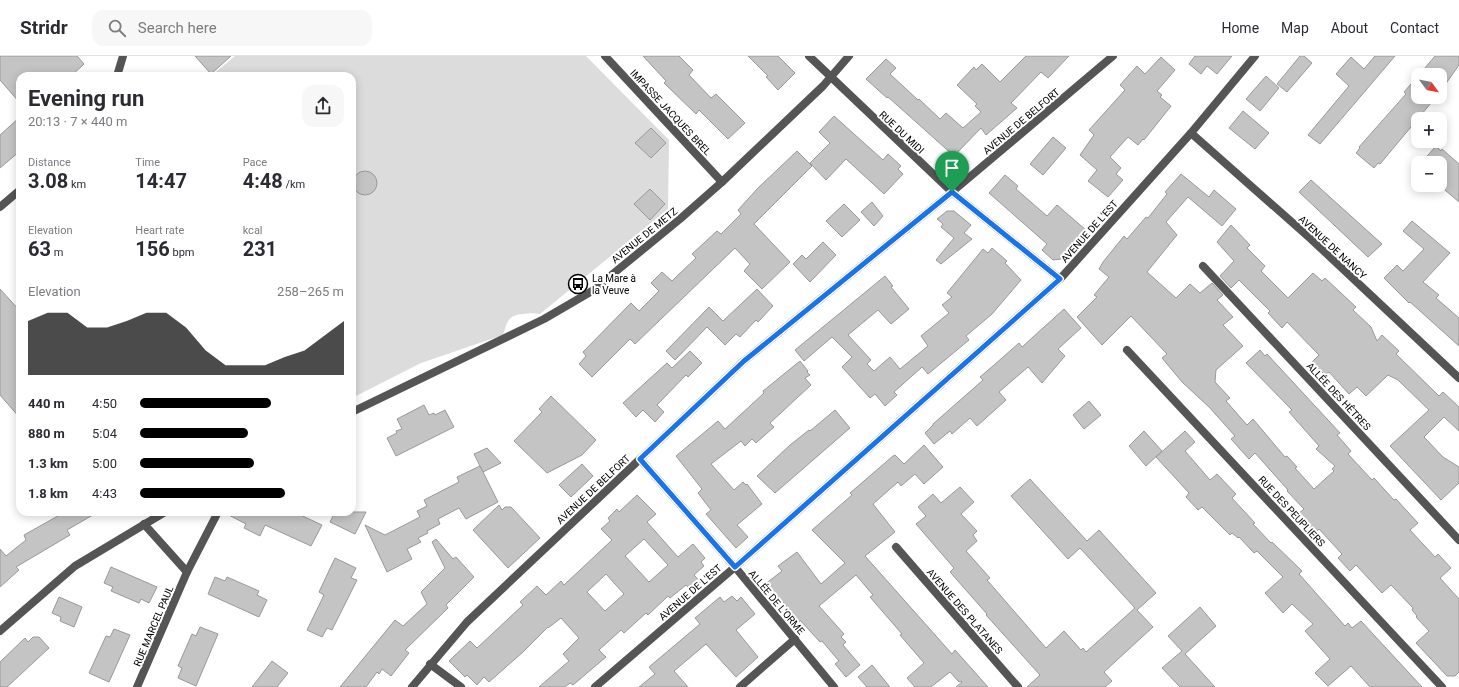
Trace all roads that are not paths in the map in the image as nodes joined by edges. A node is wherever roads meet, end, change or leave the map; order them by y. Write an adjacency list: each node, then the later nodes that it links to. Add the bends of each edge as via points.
1 (124, 56): 7 (street)
2 (605, 56): 10 (street, IMPASSE JACQUES BREL)
3 (809, 56): 8 (street, RUE DU MIDI)
4 (849, 56): 8 (street, AVENUE DE METZ)
5 (1113, 56): 11 (street, AVENUE DE BELFORT)
6 (1255, 56): 9 (street, AVENUE DE L'EST)
7 (118, 72)
8 (831, 78): 10 (street, AVENUE DE METZ); 11 (street, RUE DU MIDI)
9 (1191, 133): 15 (street, AVENUE DE L'EST); 17 (street, AVENUE DE NANCY, via 1311,239)
10 (722, 182): 18 (street, AVENUE DE METZ, via 592,291 544,319)
11 (952, 192): 15 (street, RUE DU MIDI); 19 (street, AVENUE DE BELFORT, via 744,361)
12 (16, 194): 13 (street)
13 (0, 208)
14 (1204, 266): 23 (street, ALLÉE DES HÊTRES)
15 (1060, 279): 25 (street, AVENUE DE L'EST)
16 (1127, 350): 37 (street, RUE DES PEUPLIERS)
17 (1459, 378)
18 (356, 410)
19 (640, 459): 25 (street, ALLÉE DE L'ORME); 29 (street, AVENUE DE BELFORT, via 467,622)
20 (158, 516): 22 (street)
21 (216, 516): 26 (street, RUE MARCEL PAUL)
22 (144, 524): 26 (street); 27 (street, via 75,566)
23 (1459, 540)
24 (896, 547): 36 (street, AVENUE DES PLATANES)
25 (735, 567): 28 (street, ALLÉE DE L'ORME); 33 (street, AVENUE DE L'EST)
26 (187, 572): 30 (street, RUE MARCEL PAUL)
27 (0, 630)
28 (795, 639): 34 (street); 35 (street, ALLÉE DE L'ORME)
29 (430, 664): 31 (street, AVENUE DE BELFORT); 32 (street)
30 (137, 687)
31 (412, 687)
32 (461, 687)
33 (595, 687)
34 (740, 687)
35 (834, 687)
36 (1018, 687)
37 (1442, 687)

